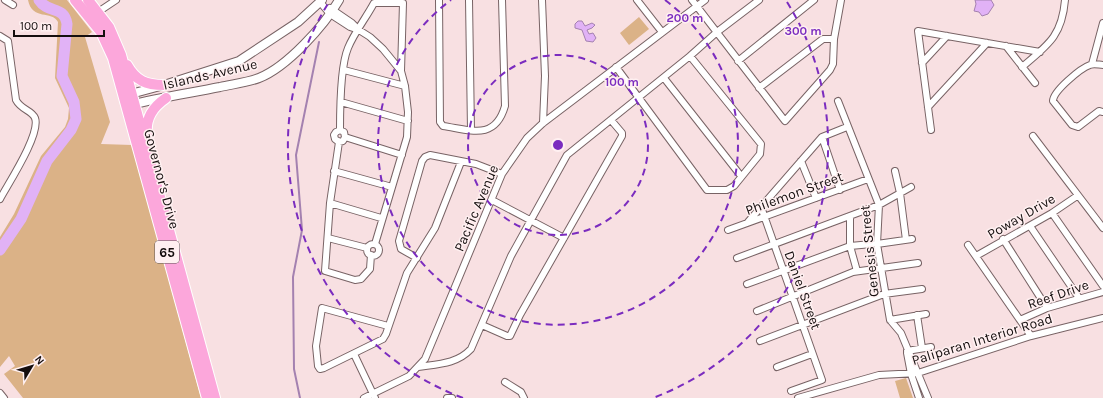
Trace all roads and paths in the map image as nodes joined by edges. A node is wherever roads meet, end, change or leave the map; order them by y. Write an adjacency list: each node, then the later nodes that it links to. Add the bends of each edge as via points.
1 (5, 0): 18 (street)
2 (75, 0): 21 (highway, Governor's Drive / 65)
3 (88, 0): 21 (highway, Governor's Drive / 65)
4 (116, 0): 21 (street)
5 (338, 0): 20 (street, Islands Avenue)
6 (439, 0): 60 (street, via 440,122 443,126)
7 (469, 0): 60 (street)
8 (502, 0): 60 (street, via 504,113 489,130)
9 (542, 0): 57 (street, via 545,76)
10 (637, 0): 24 (street)
11 (692, 0): 19 (street)
12 (705, 0): 19 (street, Pacific Avenue)
13 (759, 0): 25 (street)
14 (814, 0): 34 (street)
15 (841, 0): 28 (street)
16 (1065, 0): 31 (street, via 1056,36)
17 (321, 1): 20 (street); 44 (street, Islands Avenue, via 298,22 239,61)
18 (13, 5)
19 (697, 7): 24 (street, Pacific Avenue); 25 (street)
20 (332, 12): 23 (street, via 350,27); 49 (street, Islands Avenue, via 304,43 268,74 254,80)
21 (94, 15): 32 (highway, Governor's Drive / 65, via 109,27); 47 (highway, Governor's Drive / 65)
22 (1103, 23): 36 (street)
23 (359, 30): 40 (street, via 348,48); 41 (street, via 383,49); 41 (street, via 374,3 403,3)
24 (662, 32): 38 (street, Pacific Avenue)
25 (716, 32): 33 (street); 34 (street)
26 (0, 36): 81 (street, via 8,41 18,106 35,117 37,126)
27 (947, 36): 29 (street); 35 (street); 35 (street, via 918,31)
28 (834, 39): 46 (street, via 819,42); 46 (street, via 834,58 830,70 785,121)
29 (987, 43): 30 (street); 53 (street)
30 (1006, 46): 31 (street); 39 (street)
31 (1040, 52): 39 (street)
32 (121, 55): 44 (highway, via 139,80 150,85); 47 (highway, Governor's Drive / 65)
33 (690, 56): 42 (street); 73 (street, via 761,144 760,154)
34 (738, 61): 46 (street)
35 (922, 63): 53 (street)
36 (1092, 64): 37 (street); 54 (street, via 1082,69 1056,92 1053,101 1072,125 1078,126)
37 (1103, 65)
38 (616, 67): 48 (street); 57 (street, Pacific Avenue)
39 (1022, 67): 43 (street)
40 (344, 70): 45 (street); 50 (street)
41 (401, 71): 45 (street)
42 (664, 78): 48 (street); 73 (street)
43 (1035, 83)
44 (164, 85): 47 (street, Islands Avenue)
45 (405, 86): 56 (street)
46 (759, 88)
47 (128, 94): 52 (highway, Governor's Drive / 65)
48 (638, 97): 55 (street); 73 (street, via 707,190 727,190 734,186)
49 (166, 98): 52 (street, Islands Avenue); 66 (highway, via 156,105 148,119 146,129)
50 (340, 102): 56 (street); 59 (street)
51 (838, 102): 58 (street, Genesis Street)
52 (131, 105): 66 (highway, Governor's Drive / 65); 144 (highway, Governor's Drive / 65)
53 (928, 106): 61 (street)
54 (1103, 112)
55 (611, 120): 90 (street, via 567,155); 96 (street, via 622,136)
56 (408, 121): 67 (street)
57 (543, 123): 72 (street, Pacific Avenue, via 528,138)
58 (847, 127): 64 (street); 74 (street, Genesis Street)
59 (340, 130): 63 (street, via 344,132); 65 (street, via 334,135)
60 (471, 130)
61 (931, 130)
62 (1033, 136): 79 (street)
63 (345, 137): 65 (street, via 343,141); 67 (street)
64 (822, 137): 68 (street); 77 (street)
65 (338, 142): 70 (street)
66 (149, 153): 145 (highway, Governor's Drive / 65)
67 (402, 155): 75 (street)
68 (801, 161): 80 (street); 85 (street)
69 (461, 162): 72 (street, via 476,164); 106 (street, via 435,228); 106 (street, via 430,155 422,161 399,241 401,249)
70 (334, 171): 75 (street); 83 (street)
71 (895, 171): 78 (street)
72 (502, 174): 82 (street, Pacific Avenue)
73 (741, 176)
74 (868, 179): 77 (street, Philemon Street); 84 (street, Genesis Street)
75 (392, 187): 89 (street)
76 (911, 187): 78 (street)
77 (840, 190): 80 (street, Philemon Street)
78 (900, 193): 84 (street); 100 (street, via 909,240)
79 (1077, 196): 86 (street, Poway Drive); 93 (street)
80 (816, 198): 88 (street, Philemon Street)
81 (0, 200)
82 (492, 200): 90 (street); 136 (street, Pacific Avenue, via 430,350)
83 (330, 203): 89 (street); 95 (street)
84 (879, 205): 87 (street); 100 (street, Genesis Street)
85 (761, 207): 88 (street, Daniel Street); 91 (street)
86 (1052, 213): 92 (street, Poway Drive); 113 (street)
87 (850, 216): 99 (street); 102 (street)
88 (764, 217): 91 (street, Philemon Street); 99 (street, Daniel Street)
89 (381, 218): 98 (street)
90 (531, 219): 96 (street); 128 (street, via 511,256)
91 (748, 223): 94 (street, Philemon Street)
92 (1030, 226): 97 (street, Poway Drive); 118 (street)
93 (1103, 228)
94 (728, 230)
95 (328, 238): 103 (street); 104 (street, via 325,271 355,280 361,279 370,269)
96 (564, 238): 128 (street, via 510,336)
97 (1003, 239): 105 (street, Poway Drive); 119 (street)
98 (375, 244): 103 (street, via 370,244); 104 (street, via 379,251 376,255)
99 (774, 244): 107 (street); 110 (street, Daniel Street)
100 (875, 244): 102 (street); 109 (street, Genesis Street)
101 (968, 245): 105 (street)
102 (850, 246): 110 (street); 111 (street)
103 (367, 248): 104 (street)
104 (371, 255)
105 (976, 256): 125 (street)
106 (417, 258): 127 (street, via 407,273)
107 (737, 258)
108 (918, 263): 109 (street)
109 (881, 267): 111 (street); 116 (street, Genesis Street)
110 (783, 271): 112 (street); 117 (street, Daniel Street)
111 (857, 271): 117 (street)
112 (747, 284)
113 (1103, 286)
114 (922, 289): 116 (street)
115 (1103, 292): 118 (street, Reef Drive)
116 (884, 294): 124 (street, Genesis Street); 126 (street)
117 (793, 298): 120 (street); 126 (street, Daniel Street)
118 (1079, 298): 119 (street, Reef Drive)
119 (1048, 308): 125 (street, Reef Drive)
120 (757, 311)
121 (926, 314): 122 (street)
122 (917, 315): 124 (street); 132 (street)
123 (1103, 318): 129 (street, Paliparan Interior Road)
124 (890, 320): 133 (street, Genesis Street, via 901,333)
125 (1020, 320): 129 (street)
126 (803, 324): 130 (street); 135 (street, Daniel Street)
127 (388, 326): 134 (street, via 383,339); 134 (street, via 322,308 316,346 320,369)
128 (482, 326): 136 (street, via 465,356 448,363)
129 (1031, 336): 138 (street, Paliparan Interior Road)
130 (760, 341)
131 (931, 347): 132 (street)
132 (922, 348): 133 (street)
133 (907, 351): 138 (street, Genesis Street)
134 (354, 354): 142 (street)
135 (812, 354): 137 (street); 140 (street, Daniel Street, via 822,380)
136 (418, 367): 142 (street, Pacific Avenue, via 409,376)
137 (777, 367)
138 (915, 373): 148 (street, Paliparan Interior Road, via 879,375); 149 (street, Genesis Street); 150 (street, Genesis Street)
139 (505, 382): 147 (street, via 521,392)
140 (791, 392)
141 (0, 393): 143 (street)
142 (374, 396): 146 (street, Pacific Avenue)
143 (4, 398)
144 (207, 398)
145 (215, 398)
146 (364, 398)
147 (524, 398)
148 (798, 398)
149 (919, 398)
150 (928, 398)

